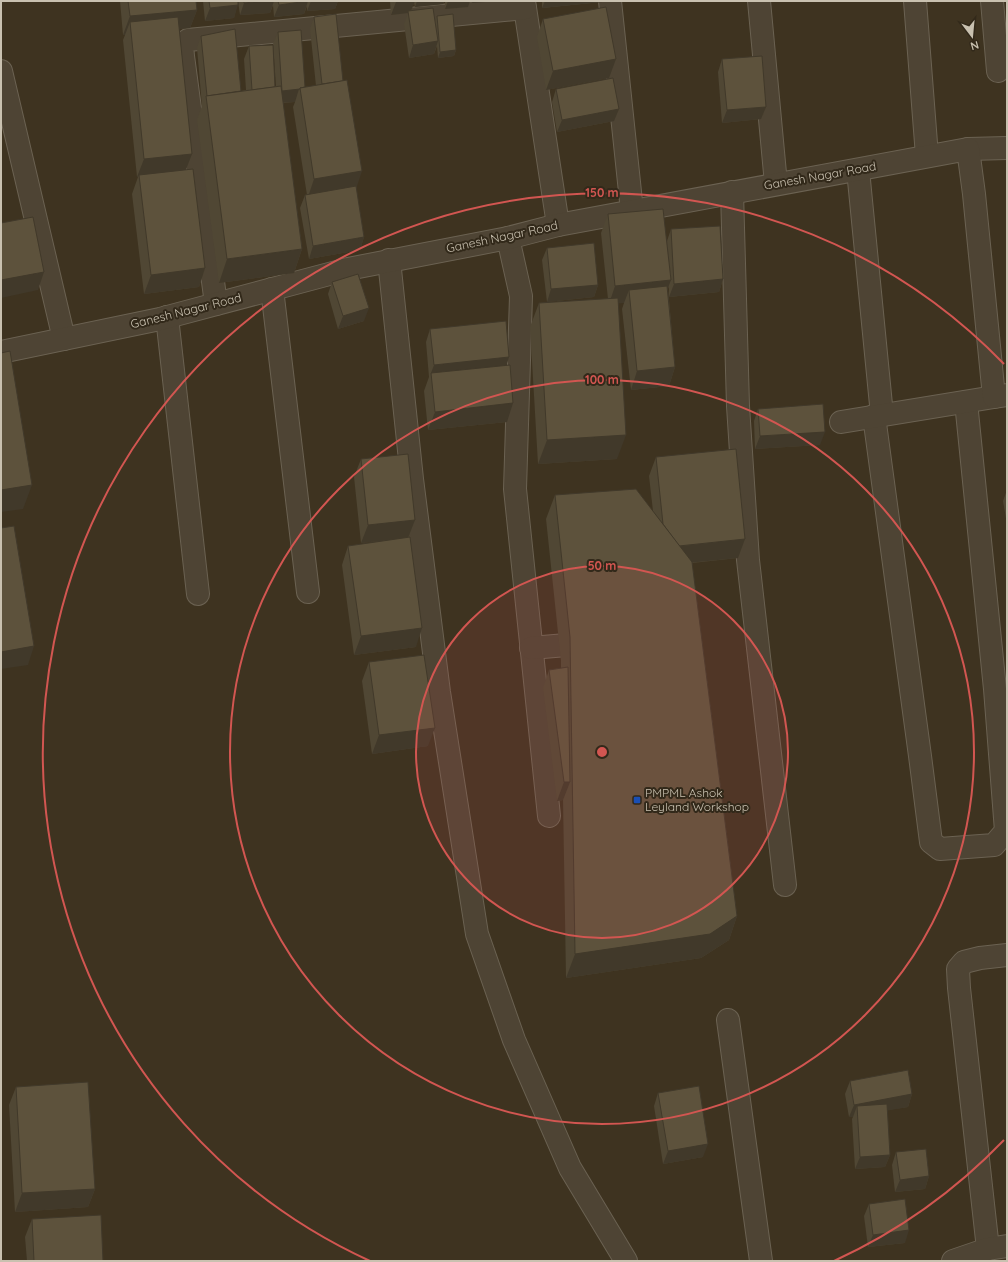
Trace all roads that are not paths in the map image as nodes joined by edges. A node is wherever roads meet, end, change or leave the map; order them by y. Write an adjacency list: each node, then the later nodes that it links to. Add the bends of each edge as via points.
1 (610, 1): 14 (street)
2 (759, 1): 12 (street)
3 (914, 1): 10 (street)
4 (992, 1): 7 (street)
5 (525, 5): 15 (street); 19 (street, via 188,40 182,45)
6 (1, 71): 21 (street)
7 (998, 71)
8 (1007, 148): 9 (street, Ganesh Nagar Road)
9 (968, 149): 10 (street, Ganesh Nagar Road); 23 (street)
10 (928, 156): 11 (street, Ganesh Nagar Road)
11 (858, 170): 12 (street, Ganesh Nagar Road); 25 (street)
12 (776, 184): 13 (street, Ganesh Nagar Road)
13 (732, 192): 14 (street, Ganesh Nagar Road); 32 (street, via 738,406 748,560)
14 (632, 211): 15 (street, Ganesh Nagar Road)
15 (558, 224): 16 (street, Ganesh Nagar Road)
16 (508, 238): 17 (street, Ganesh Nagar Road); 29 (street, via 521,296 515,489)
17 (390, 260): 18 (street, Ganesh Nagar Road); 36 (street, via 412,479 439,692 477,934 514,1040 570,1168)
18 (272, 290): 19 (street, Ganesh Nagar Road); 27 (street)
19 (216, 304): 20 (street, Ganesh Nagar Road)
20 (167, 318): 21 (street, Ganesh Nagar Road); 28 (street)
21 (64, 339): 22 (street, Ganesh Nagar Road)
22 (1, 352)
23 (1000, 396): 24 (street)
24 (966, 402): 25 (street); 25 (street, via 995,689 1006,831 994,845 940,849 931,842)
25 (878, 416): 26 (street)
26 (841, 422)
27 (308, 592)
28 (198, 594)
29 (531, 648): 30 (street, via 595,643); 31 (street)
30 (598, 658)
31 (549, 816)
32 (785, 886)
33 (1007, 955): 35 (street, via 964,962 958,969)
34 (728, 1020): 37 (street)
35 (988, 1252): 38 (street)
36 (626, 1261)
37 (761, 1261)
38 (954, 1261)

